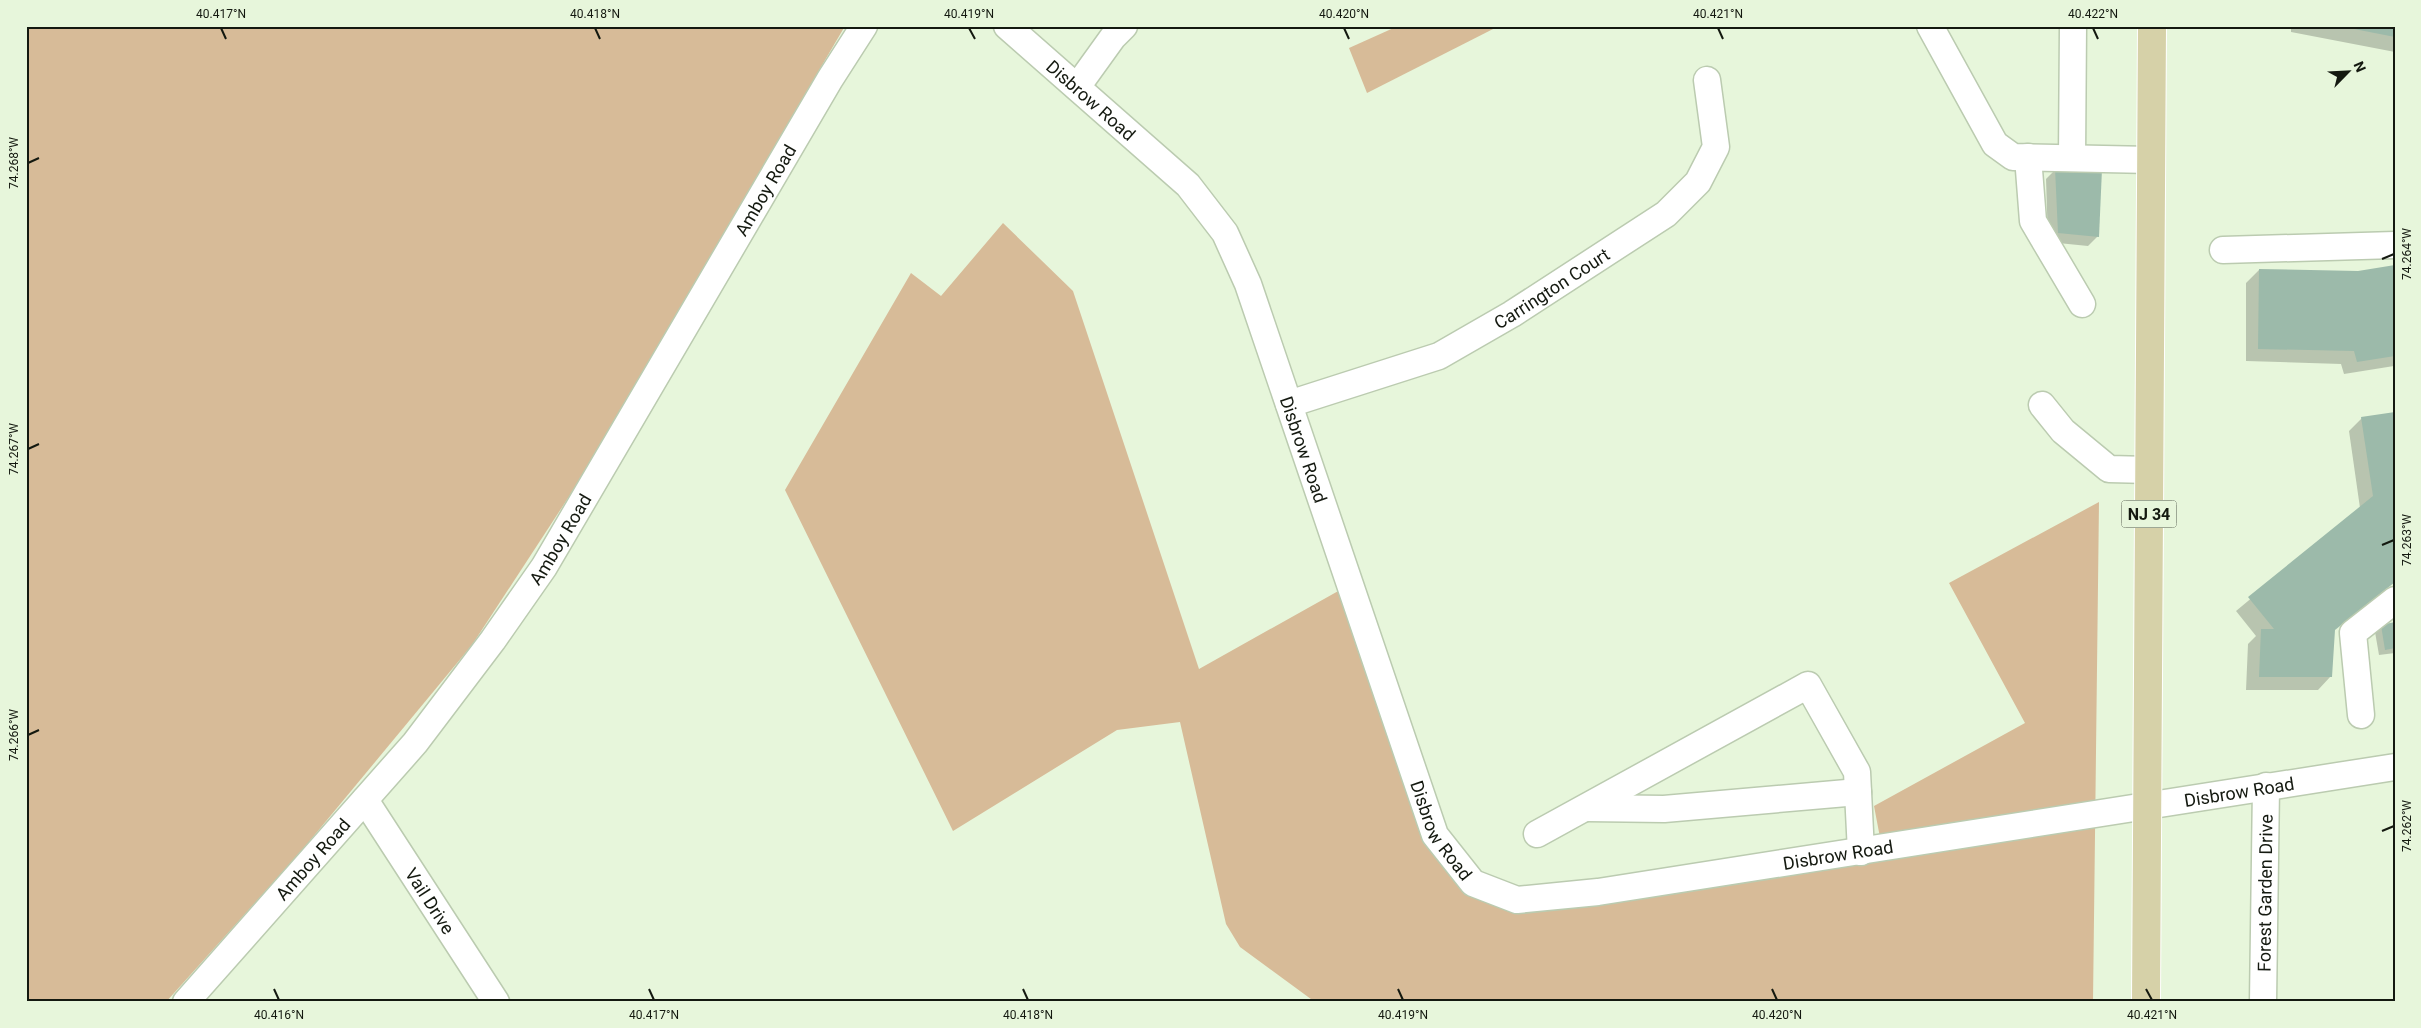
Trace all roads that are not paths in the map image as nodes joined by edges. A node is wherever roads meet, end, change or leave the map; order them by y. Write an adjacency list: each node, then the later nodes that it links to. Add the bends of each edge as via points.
1 (864, 26): 23 (street, Amboy Road, via 544,567 416,743)
2 (1007, 26): 8 (street, Disbrow Road)
3 (1124, 26): 8 (street)
4 (1930, 26): 9 (street, via 1995,144 2013,157)
5 (2074, 26): 10 (street)
6 (2152, 26): 11 (main road, NJ 34)
7 (1707, 80): 15 (street, Carrington Court, via 1716,147 1698,182 1666,214 1512,314 1439,356)
8 (1077, 87): 15 (street, Disbrow Road, via 1188,185 1225,233 1248,284)
9 (2028, 157): 10 (street); 14 (street, via 2033,221)
10 (2072, 158): 11 (street)
11 (2151, 160): 17 (main road, NJ 34)
12 (2395, 244): 13 (street)
13 (2223, 250)
14 (2082, 304)
15 (1289, 404): 27 (street, Disbrow Road, via 1436,835 1473,883 1517,900 1598,892)
16 (2042, 405): 17 (street, via 2064,431 2109,469)
17 (2149, 470): 24 (main road, NJ 34)
18 (2395, 600): 19 (street, via 2353,633)
19 (2361, 715)
20 (2395, 767): 21 (street, Disbrow Road)
21 (2266, 786): 24 (street, Disbrow Road); 31 (street, Forest Garden Drive)
22 (1858, 792): 25 (street, via 1664,809); 25 (street, via 1857,772 1808,685); 27 (street)
23 (365, 800): 28 (street, Amboy Road); 29 (street, Vail Drive)
24 (2147, 807): 27 (street, Disbrow Road); 30 (main road, NJ 34)
25 (1585, 808): 26 (street)
26 (1537, 834)
27 (1860, 852)
28 (186, 1002)
29 (496, 1002)
30 (2146, 1002)
31 (2264, 1002)

